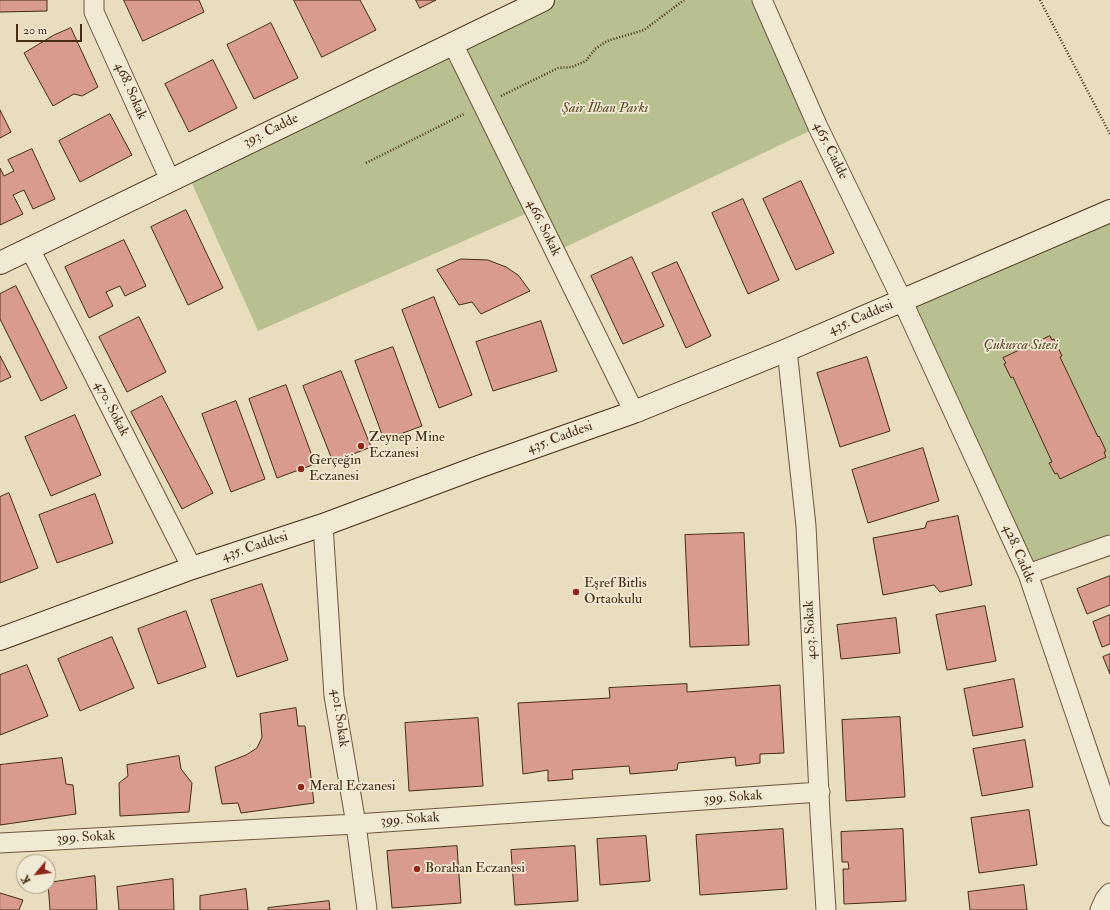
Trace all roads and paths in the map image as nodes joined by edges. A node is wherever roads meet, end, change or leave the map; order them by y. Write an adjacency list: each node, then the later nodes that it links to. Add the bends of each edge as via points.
1 (94, 0): 10 (street, 468. Sokak, via 94,12)
2 (543, 0): 6 (street, 393. Cadde)
3 (684, 0): 7 (path, via 644,30 607,41 595,49 586,61 572,67 558,68)
4 (762, 0): 14 (street, 465. Cadde, via 818,127)
5 (1040, 0): 8 (path)
6 (452, 44): 7 (street, 466. Sokak); 10 (street, 393. Cadde)
7 (483, 105): 9 (path); 16 (street, 466. Sokak)
8 (1110, 134)
9 (366, 163)
10 (170, 180): 12 (street, 393. Cadde)
11 (1110, 211): 14 (street, 435. Caddesi)
12 (30, 249): 13 (street, 393. Cadde); 19 (street, 470. Sokak)
13 (0, 263)
14 (902, 300): 15 (street, 435. Caddesi); 20 (street, 428. Cadde)
15 (787, 350): 16 (street, 435. Caddesi); 22 (street, 403. Sokak, via 806,526)
16 (634, 412): 17 (street, 435. Caddesi)
17 (323, 525): 19 (street, 435. Caddesi); 24 (street, 401. Sokak, via 334,696)
18 (1110, 545): 20 (street)
19 (192, 568): 21 (street, 435. Caddesi)
20 (1028, 574): 23 (street, 428. Cadde)
21 (0, 639)
22 (820, 792): 24 (street, 399. Sokak); 28 (street, 403. Sokak)
23 (1110, 816)
24 (356, 824): 25 (street, 399. Sokak); 27 (street, 401. Sokak)
25 (0, 843)
26 (1110, 892): 29 (street)
27 (367, 910)
28 (826, 910)
29 (1100, 910)

